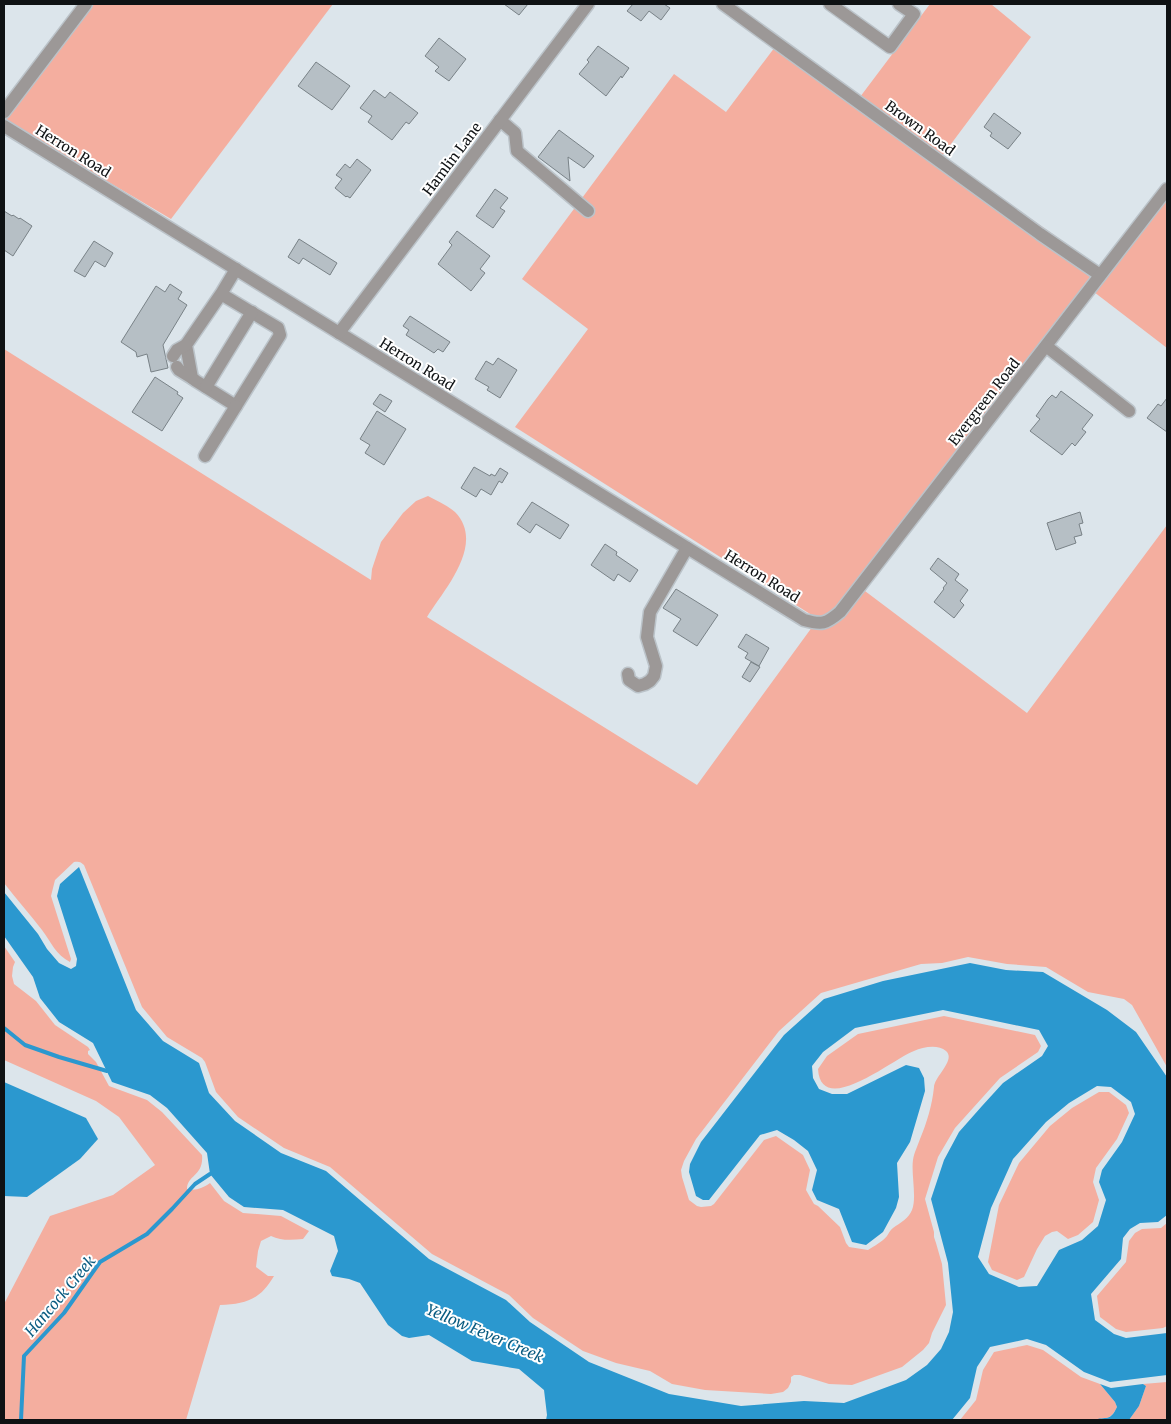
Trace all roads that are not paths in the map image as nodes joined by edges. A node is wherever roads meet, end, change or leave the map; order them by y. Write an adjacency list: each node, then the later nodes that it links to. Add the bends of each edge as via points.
1 (86, 4): 6 (street)
2 (588, 4): 7 (street, Hamlin Lane)
3 (830, 4): 4 (street, via 890,47 914,14)
4 (899, 4)
5 (730, 6): 12 (street, Brown Road)
6 (4, 112)
7 (500, 120): 10 (street, via 515,133 517,151); 15 (street, Hamlin Lane)
8 (4, 126): 11 (street, Herron Road)
9 (1167, 189): 12 (street, Evergreen Road)
10 (588, 211)
11 (236, 269): 13 (street); 15 (street, Herron Road)
12 (1100, 275): 17 (street, Evergreen Road)
13 (221, 294): 14 (street); 16 (street)
14 (252, 312): 19 (street); 20 (street, via 278,328 280,335)
15 (339, 333): 23 (street, Herron Road)
16 (186, 345): 18 (street); 18 (street, via 177,350 175,361 179,370)
17 (1046, 346): 21 (street); 24 (street, Evergreen Road, via 840,612 830,620)
18 (192, 378): 19 (street)
19 (206, 387): 20 (street)
20 (236, 406): 22 (street)
21 (1129, 411)
22 (205, 456)
23 (687, 548): 24 (street, Herron Road, via 804,620); 25 (street, via 650,612 647,637 656,666 654,676 638,686 628,680)
24 (817, 623)
25 (628, 674)

